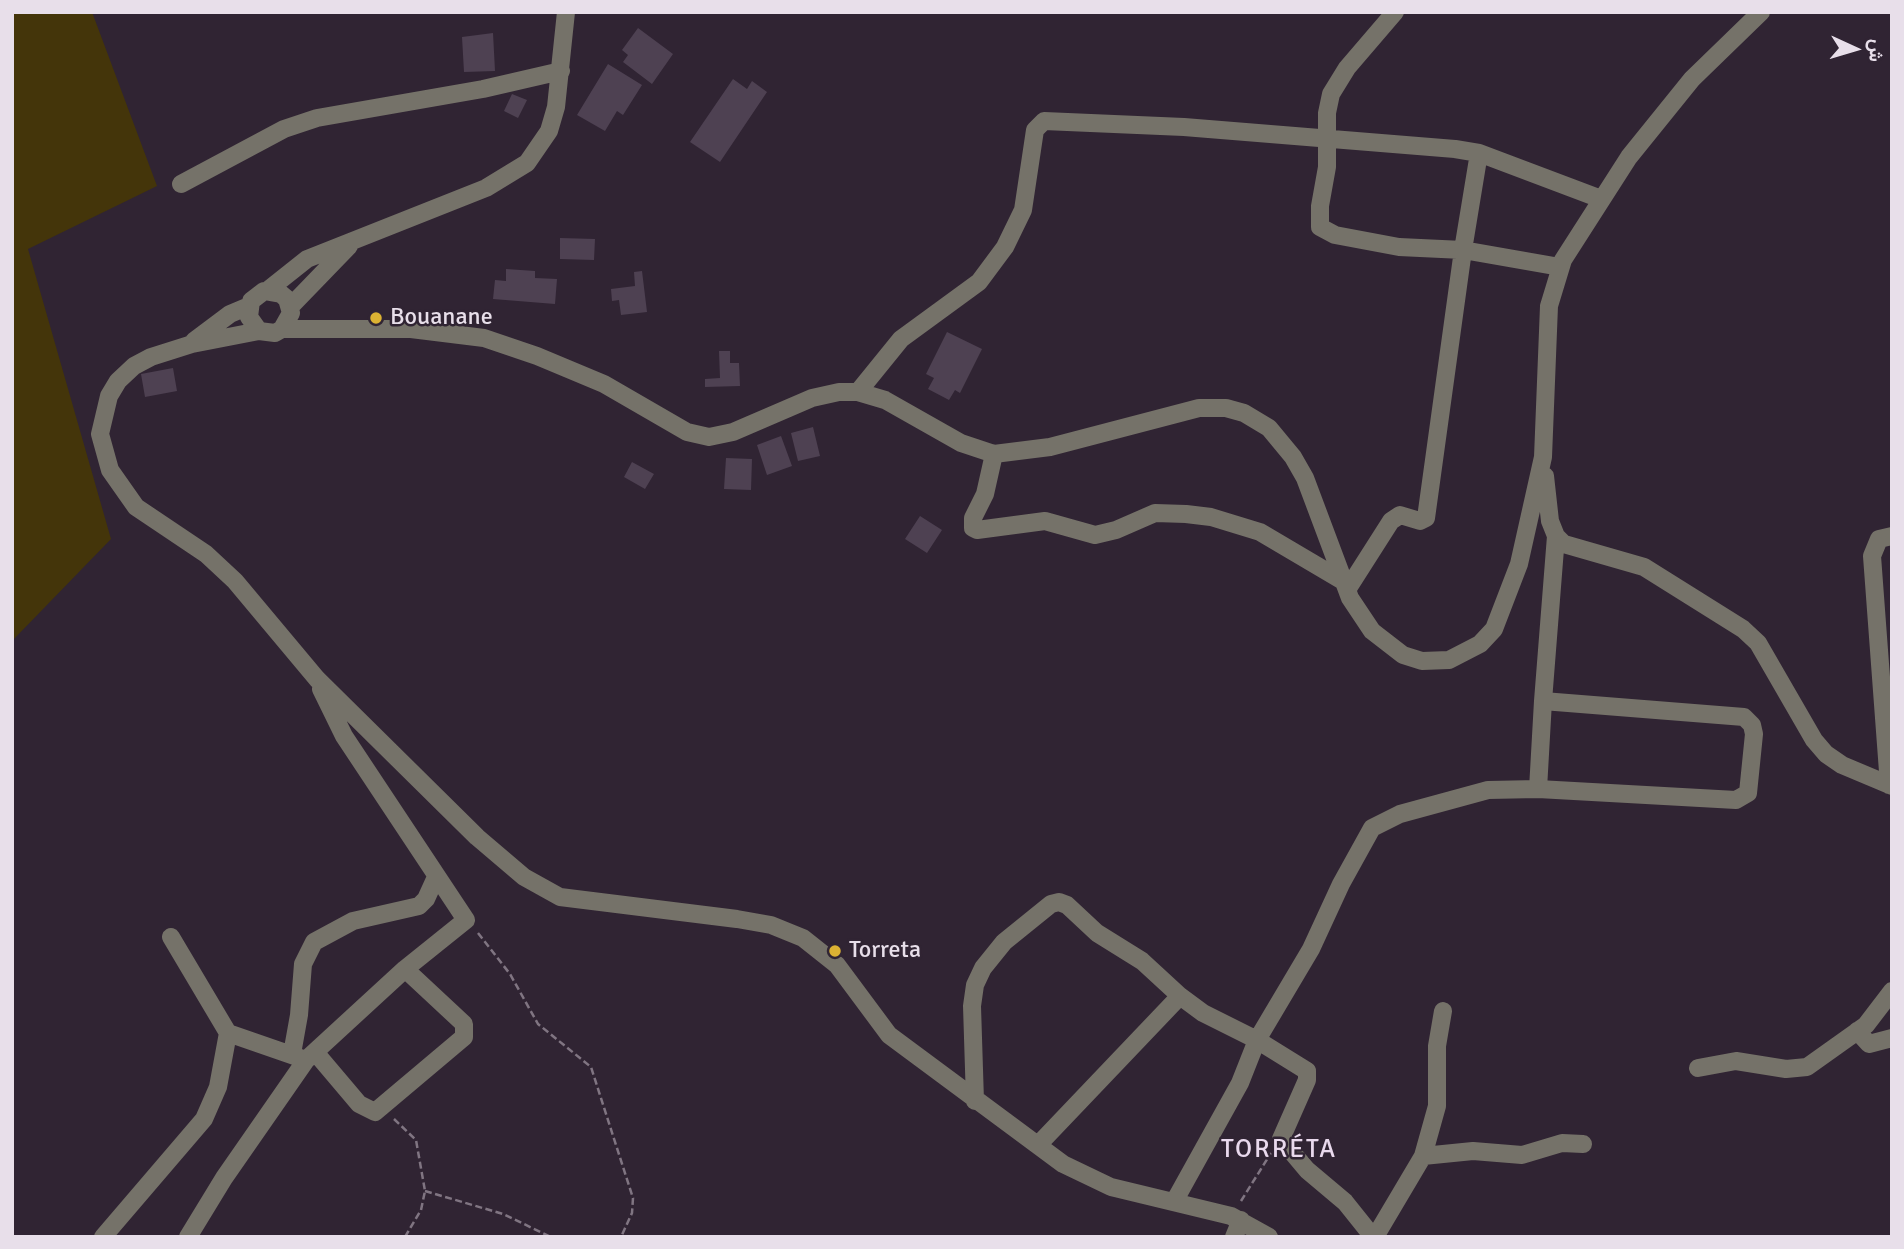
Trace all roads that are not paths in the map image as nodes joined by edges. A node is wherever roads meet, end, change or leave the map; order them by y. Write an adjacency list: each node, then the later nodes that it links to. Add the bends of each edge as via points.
1 (566, 12): 4 (street)
2 (1395, 12): 5 (street, via 1331,94)
3 (1761, 12): 8 (street, via 1692,79)
4 (561, 71): 7 (street, via 317,118 284,129); 9 (street, via 549,131 527,163 486,188)
5 (1327, 138): 6 (street); 10 (street, via 1319,217 1325,232 1399,247); 19 (street, via 1039,123 1023,209 1005,247 979,282 901,339)
6 (1479, 153): 8 (street); 10 (street)
7 (181, 184)
8 (1601, 199): 11 (street)
9 (360, 236): 12 (street, via 307,259); 14 (street)
10 (1464, 250): 11 (street); 24 (street, via 1426,518 1400,516 1391,521)
11 (1560, 267): 21 (street, via 1546,336)
12 (268, 290): 13 (street); 14 (street, via 281,294)
13 (249, 306): 17 (street, via 249,317); 18 (street, via 230,314)
14 (291, 310): 15 (street); 16 (street)
15 (317, 328): 16 (street); 19 (street, via 411,329 491,340 604,384 699,436 733,432 825,394)
16 (282, 329): 17 (street)
17 (259, 331): 18 (street)
18 (192, 344): 25 (street, via 151,357 118,381 108,397 100,435 110,470 136,507 206,554 235,581)
19 (858, 392): 20 (street, via 885,400 961,443)
20 (994, 454): 24 (street, via 1050,447 1199,408 1244,413 1269,428 1293,457); 24 (street, via 972,524 976,530 1045,521 1095,535 1155,513 1211,517 1259,532)
21 (1543, 457): 22 (street); 24 (street, via 1503,612 1480,644 1449,660 1422,661 1403,655 1372,631)
22 (1556, 536): 26 (street); 27 (street, via 1564,544 1644,567 1743,629 1758,643 1826,754)
23 (1892, 536): 27 (street, via 1879,539 1872,556)
24 (1345, 586)
25 (317, 679): 29 (street, via 344,736); 41 (street, via 477,837 543,890 581,902 751,921 803,938 837,965 889,1035)
26 (1543, 701): 28 (street); 28 (street, via 1739,714 1749,720 1754,734 1748,793 1741,799)
27 (1890, 785)
28 (1538, 789): 38 (street, via 1488,790 1389,818 1373,828 1340,884 1311,949)
29 (436, 877): 31 (street, via 466,920); 39 (street, via 419,906 354,921 314,942 303,964 299,1015)
30 (171, 937): 36 (street)
31 (405, 969): 39 (street); 39 (street, via 464,1024 466,1032 380,1110 365,1109)
32 (1892, 991): 35 (street)
33 (1180, 996): 38 (street); 41 (street, via 1142,961 1087,925 1068,905 1051,904 1003,942 975,985); 43 (street)
34 (1443, 1011): 44 (street, via 1437,1046 1437,1106)
35 (1857, 1031): 37 (street, via 1869,1044); 40 (street, via 1807,1067 1786,1069 1736,1061)
36 (228, 1033): 39 (street); 47 (street, via 218,1087 204,1119)
37 (1892, 1038)
38 (1256, 1040): 45 (street, via 1240,1083); 50 (street, via 1307,1071 1280,1139)
39 (304, 1055): 48 (street)
40 (1698, 1068)
41 (975, 1101): 43 (street)
42 (1583, 1144): 44 (street, via 1562,1143 1522,1155 1473,1151)
43 (1038, 1145): 45 (street, via 1091,1180)
44 (1423, 1156): 50 (street)
45 (1174, 1202): 46 (street)
46 (1235, 1224): 49 (street)
47 (103, 1237)
48 (188, 1237)
49 (1269, 1237)
50 (1374, 1237)

